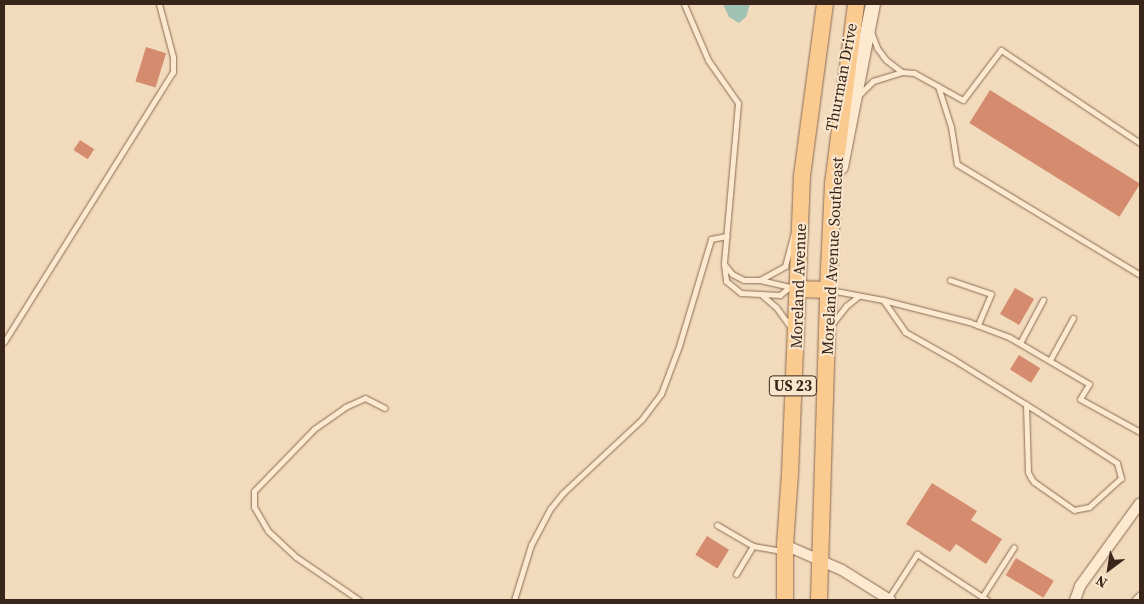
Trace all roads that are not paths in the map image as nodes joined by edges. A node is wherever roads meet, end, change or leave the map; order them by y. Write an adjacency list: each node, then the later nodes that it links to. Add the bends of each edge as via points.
1 (159, 4): 28 (lane, via 173,57 173,72)
2 (684, 4): 13 (lane, via 708,60 738,103)
3 (825, 4): 12 (main road, Moreland Avenue / US 23, via 802,176)
4 (856, 4): 11 (main road, Moreland Avenue Southeast / US 23)
5 (873, 4): 6 (main road, Thurman Drive)
6 (869, 25): 7 (lane, via 876,48); 9 (main road, Thurman Drive)
7 (902, 72): 8 (lane); 9 (lane, via 873,81)
8 (938, 86): 10 (lane, via 964,100 1001,50); 15 (lane, via 951,127 957,164)
9 (855, 100): 11 (main road, Thurman Drive, via 844,161)
10 (1140, 142)
11 (834, 184): 19 (main road, Moreland Avenue Southeast / US 23)
12 (800, 218): 16 (lane, via 791,238 785,266); 18 (main road, Moreland Avenue / US 23)
13 (726, 236): 14 (lane); 44 (lane, via 711,239 661,394 642,419 562,492 531,545)
14 (724, 264): 16 (lane, via 732,274 751,282); 20 (lane, via 726,281 733,288 750,295)
15 (1140, 275)
16 (760, 280): 18 (lane)
17 (950, 280): 25 (lane, via 991,294)
18 (793, 288): 19 (main road); 20 (lane, via 780,295); 26 (main road, Moreland Avenue / US 23)
19 (828, 290): 21 (lane); 27 (main road, Moreland Avenue Southeast / US 23)
20 (762, 294): 26 (lane, via 776,306)
21 (859, 296): 22 (lane); 27 (lane, via 838,314)
22 (883, 300): 25 (lane); 31 (lane, via 905,332)
23 (1043, 300): 29 (lane)
24 (1073, 318): 30 (lane)
25 (978, 325): 29 (lane)
26 (796, 335): 38 (main road, Moreland Avenue / US 23)
27 (826, 336): 39 (main road, Moreland Avenue Southeast / US 23)
28 (4, 342)
29 (1020, 344): 30 (lane)
30 (1050, 360): 33 (lane, via 1089,384 1080,399)
31 (1026, 404): 31 (lane, via 1117,463 1121,478 1089,507 1074,510 1031,478 1028,472)
32 (385, 408): 43 (lane, via 365,398 345,408 314,429 254,491 254,507 268,531 296,557)
33 (1140, 432)
34 (1140, 503): 48 (street, via 1080,586)
35 (717, 525): 36 (lane)
36 (752, 546): 38 (lane); 40 (lane)
37 (1014, 547): 42 (lane)
38 (785, 548): 39 (street); 45 (main road, Moreland Avenue / US 23)
39 (820, 561): 46 (main road, Moreland Avenue Southeast / US 23); 47 (street, via 842,570)
40 (736, 574)
41 (1140, 594): 49 (lane)
42 (985, 599): 47 (lane, via 916,554)
43 (359, 600)
44 (514, 600)
45 (785, 600)
46 (819, 600)
47 (889, 600)
48 (1075, 600)
49 (1134, 600)

